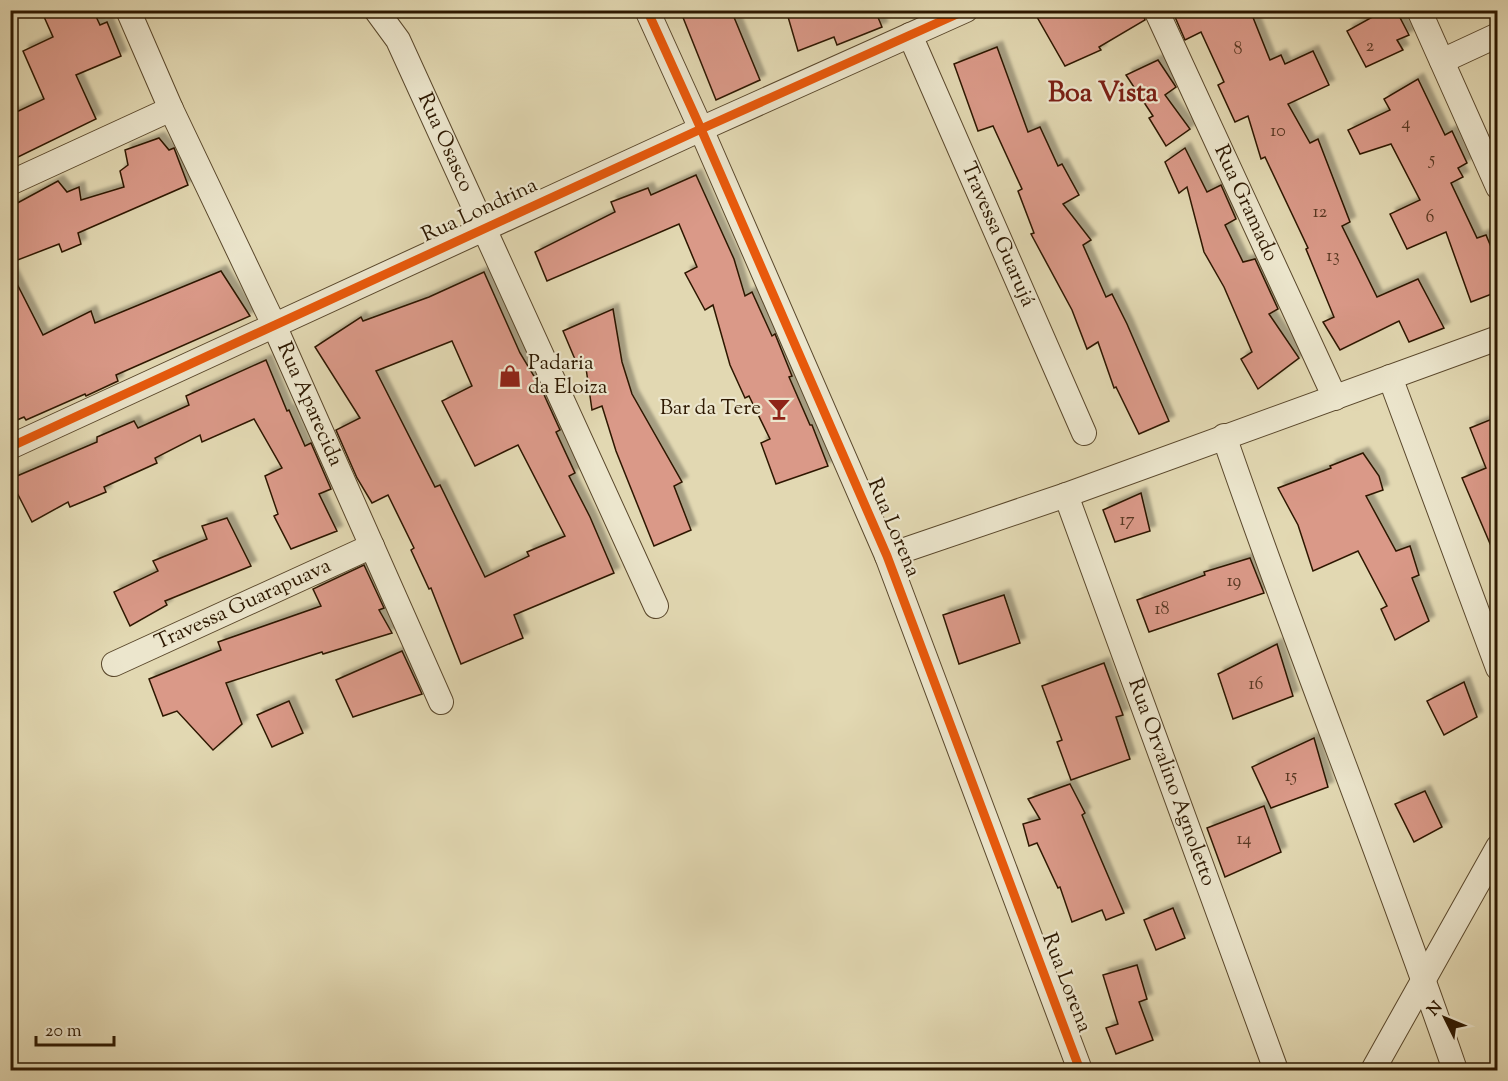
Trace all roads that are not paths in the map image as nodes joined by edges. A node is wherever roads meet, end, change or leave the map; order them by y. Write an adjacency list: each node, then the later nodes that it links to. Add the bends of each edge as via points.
1 (128, 10): 10 (street, Rua Aparecida)
2 (376, 10): 14 (street, Rua Osasco, via 398,40)
3 (646, 10): 11 (street, Rua Lorena)
4 (966, 10): 7 (street, Rua Londrina)
5 (1156, 10): 18 (street, Rua Gramado)
6 (1419, 10): 9 (street)
7 (910, 35): 11 (street, Rua Londrina); 19 (street, Travessa Guarujá)
8 (1497, 35): 9 (street)
9 (1442, 60): 13 (street)
10 (171, 109): 12 (street); 15 (street, Rua Aparecida)
11 (701, 129): 14 (street, Rua Londrina); 24 (street, Rua Lorena)
12 (10, 183)
13 (1497, 187)
14 (484, 229): 15 (street, Rua Londrina); 25 (street, Rua Osasco)
15 (274, 325): 21 (street, Rua Londrina); 23 (street, Rua Aparecida)
16 (1497, 338): 17 (street)
17 (1390, 377): 18 (street); 27 (street)
18 (1335, 398): 20 (street)
19 (1084, 433)
20 (1224, 436): 22 (street); 30 (street, via 1280,597)
21 (10, 447)
22 (1066, 495): 24 (street); 32 (street, Rua Orvalino Agnoletto)
23 (372, 546): 26 (street, Travessa Guarapuava); 28 (street, Rua Aparecida)
24 (887, 556): 31 (street, Rua Lorena)
25 (656, 606)
26 (114, 664)
27 (1497, 668)
28 (441, 702)
29 (1497, 847): 30 (street)
30 (1424, 979): 33 (street); 34 (street)
31 (1080, 1071)
32 (1276, 1071)
33 (1373, 1071)
34 (1455, 1071)

